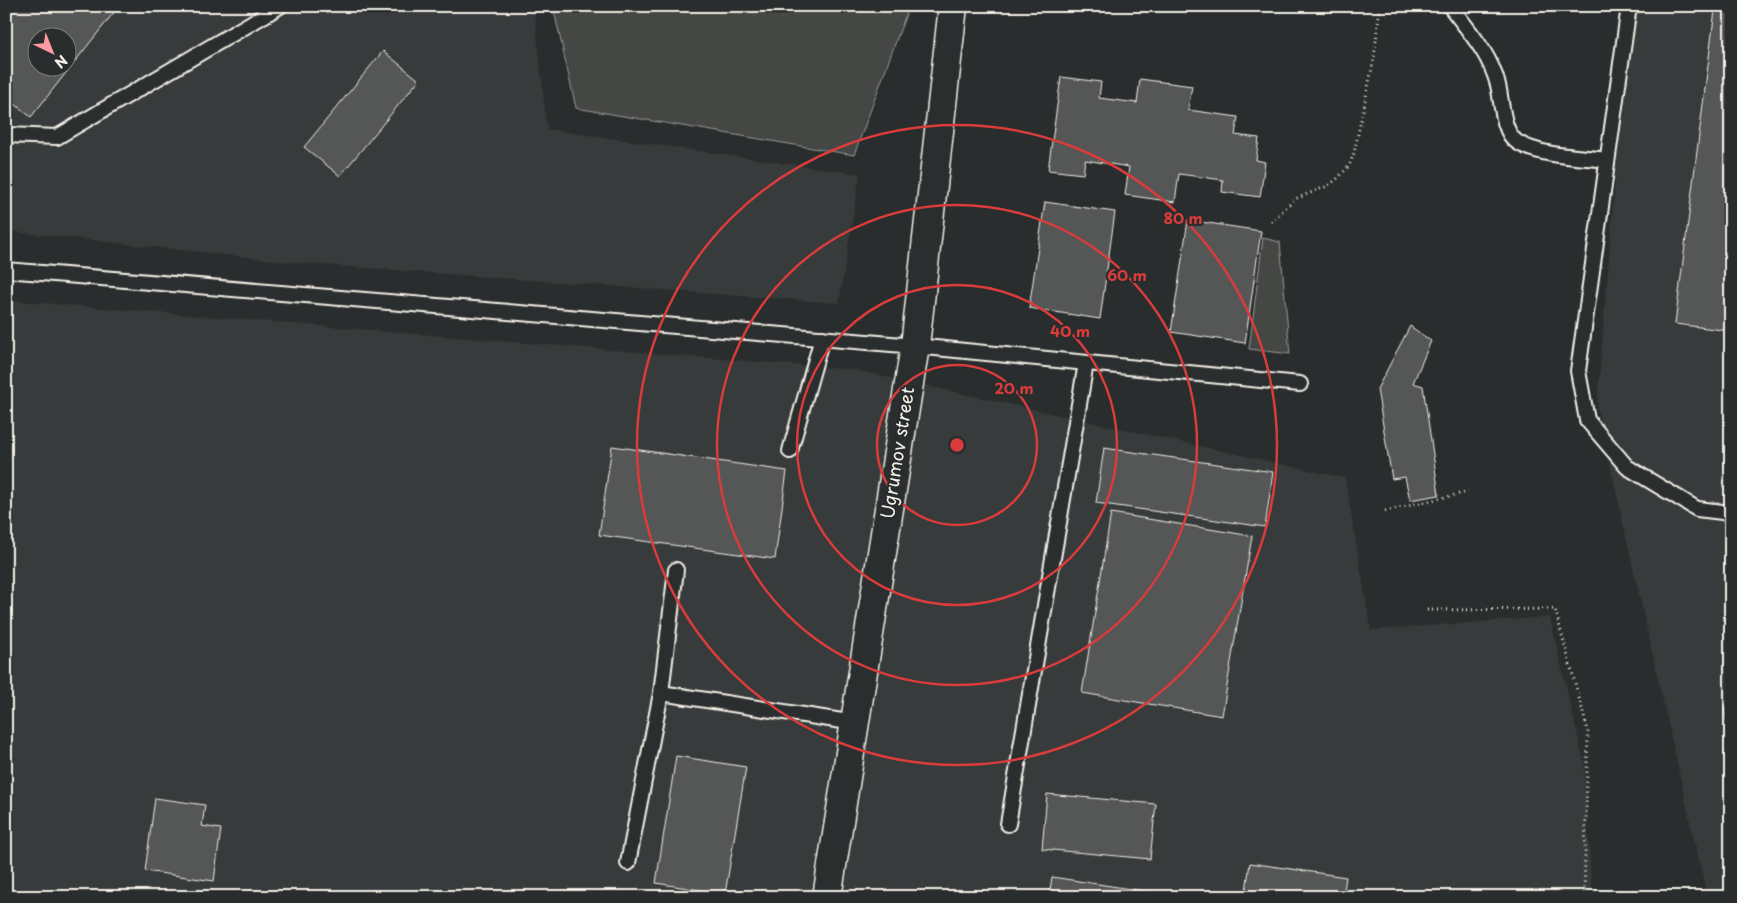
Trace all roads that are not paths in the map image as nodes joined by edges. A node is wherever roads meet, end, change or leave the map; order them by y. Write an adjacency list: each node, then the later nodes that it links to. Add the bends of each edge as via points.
1 (280, 6): 5 (lane, via 57,137)
2 (953, 6): 9 (street, Ugrumov street)
3 (1450, 6): 6 (lane, via 1488,57 1498,84 1505,122 1513,138 1543,152)
4 (1629, 6): 6 (lane)
5 (6, 135)
6 (1607, 160): 13 (lane, via 1578,371 1587,420 1627,467 1697,509)
7 (6, 270): 8 (lane)
8 (822, 338): 9 (lane); 12 (lane)
9 (915, 346): 10 (lane); 16 (street, Ugrumov street)
10 (1086, 363): 11 (lane); 17 (lane)
11 (1300, 384)
12 (790, 451)
13 (1731, 513)
14 (676, 570): 15 (lane)
15 (661, 693): 16 (lane); 18 (lane)
16 (855, 724): 19 (street, Ugrumov street)
17 (1008, 824)
18 (628, 863)
19 (827, 897)

